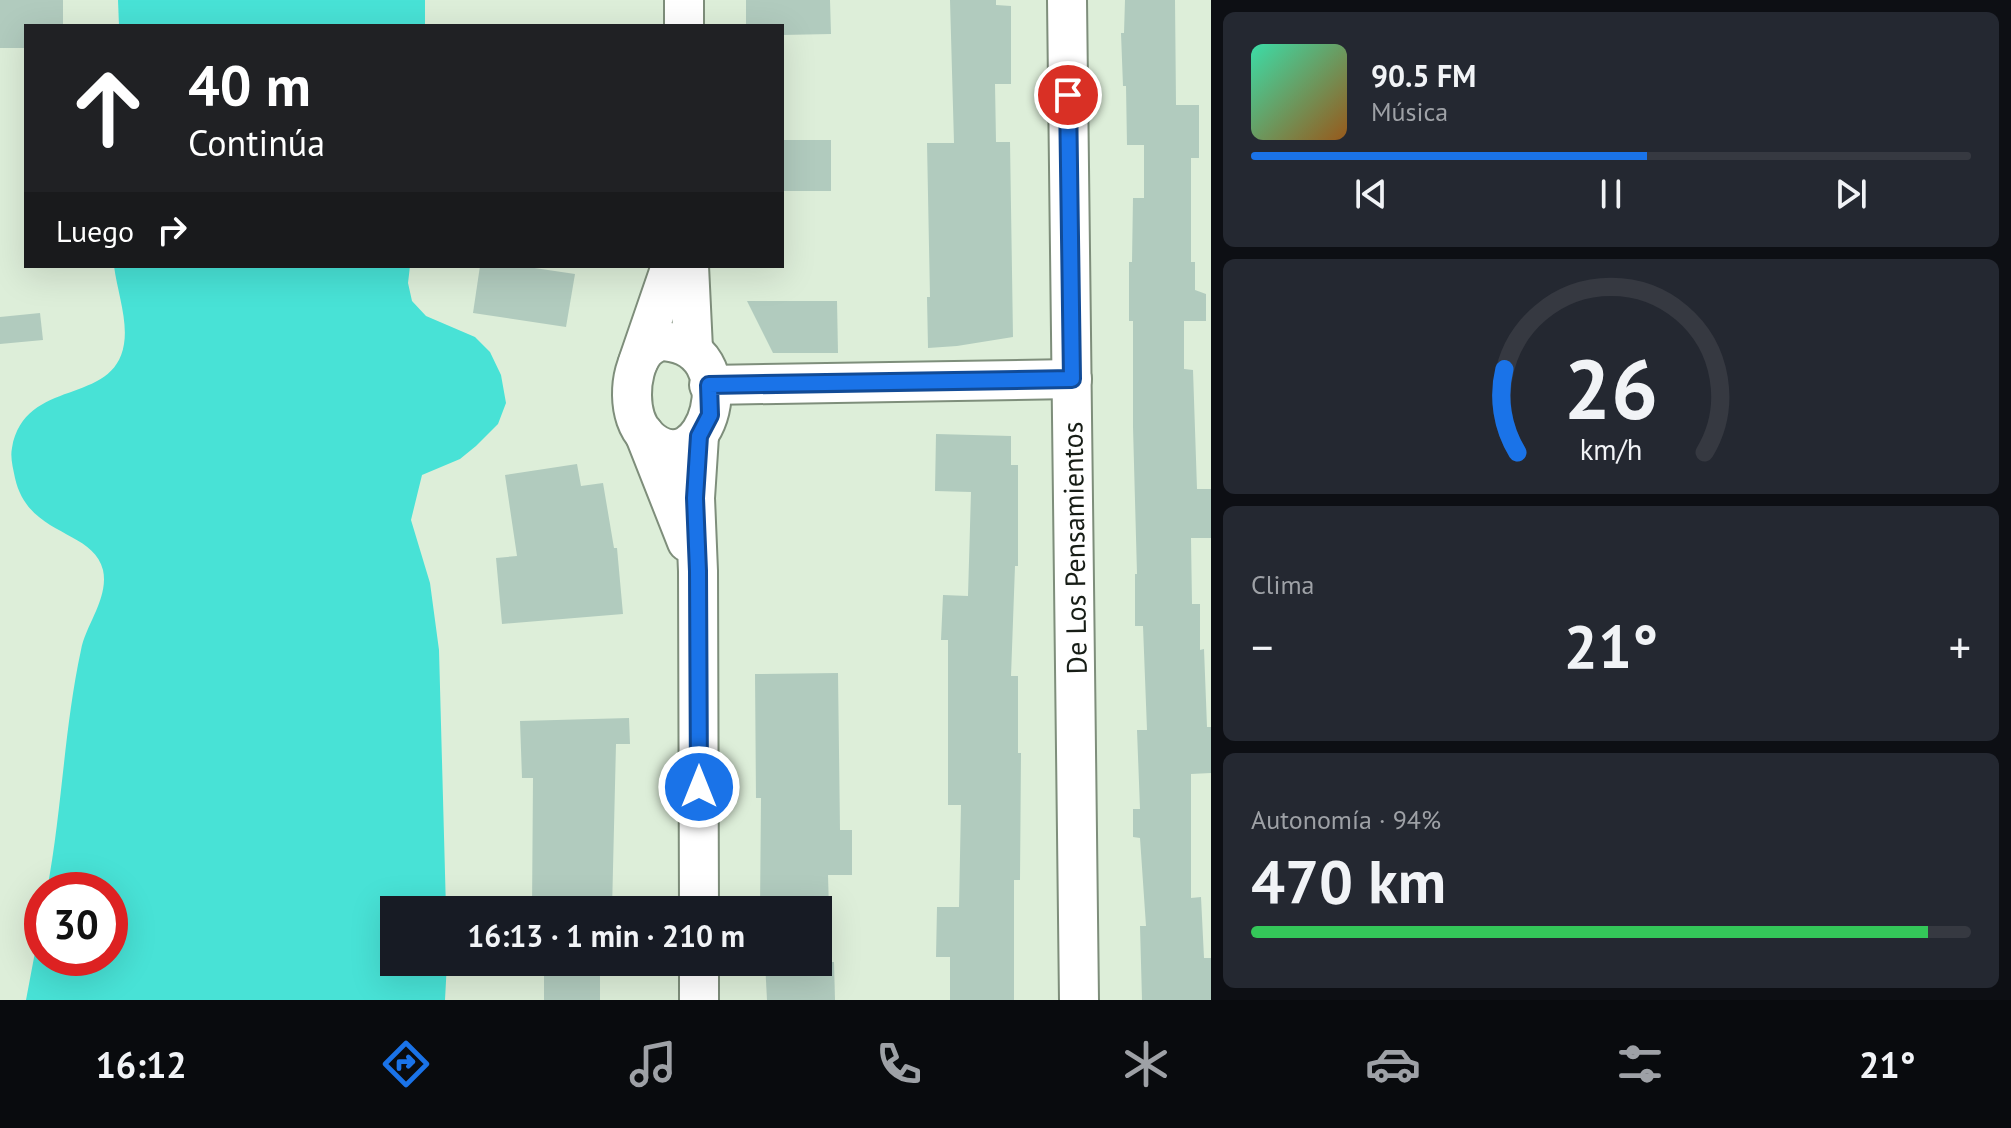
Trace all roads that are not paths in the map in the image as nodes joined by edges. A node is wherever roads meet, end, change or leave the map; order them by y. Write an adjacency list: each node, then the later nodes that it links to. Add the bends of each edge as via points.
1 (684, 0): 3 (street)
2 (1067, 0): 8 (street, De Los Pensamientos)
3 (684, 24)
4 (670, 268): 7 (street)
5 (689, 268): 6 (street)
6 (693, 349): 7 (street, via 659,341 645,350); 9 (street, via 702,358)
7 (636, 367): 10 (street, via 632,396)
8 (1072, 379): 9 (street); 16 (street, De Los Pensamientos)
9 (709, 385): 11 (street, via 710,415)
10 (644, 433): 11 (street, via 662,448 675,450); 12 (street)
11 (699, 436): 12 (street)
12 (698, 571): 13 (street)
13 (699, 896)
14 (699, 976): 15 (street)
15 (699, 1000)
16 (1079, 1000)

